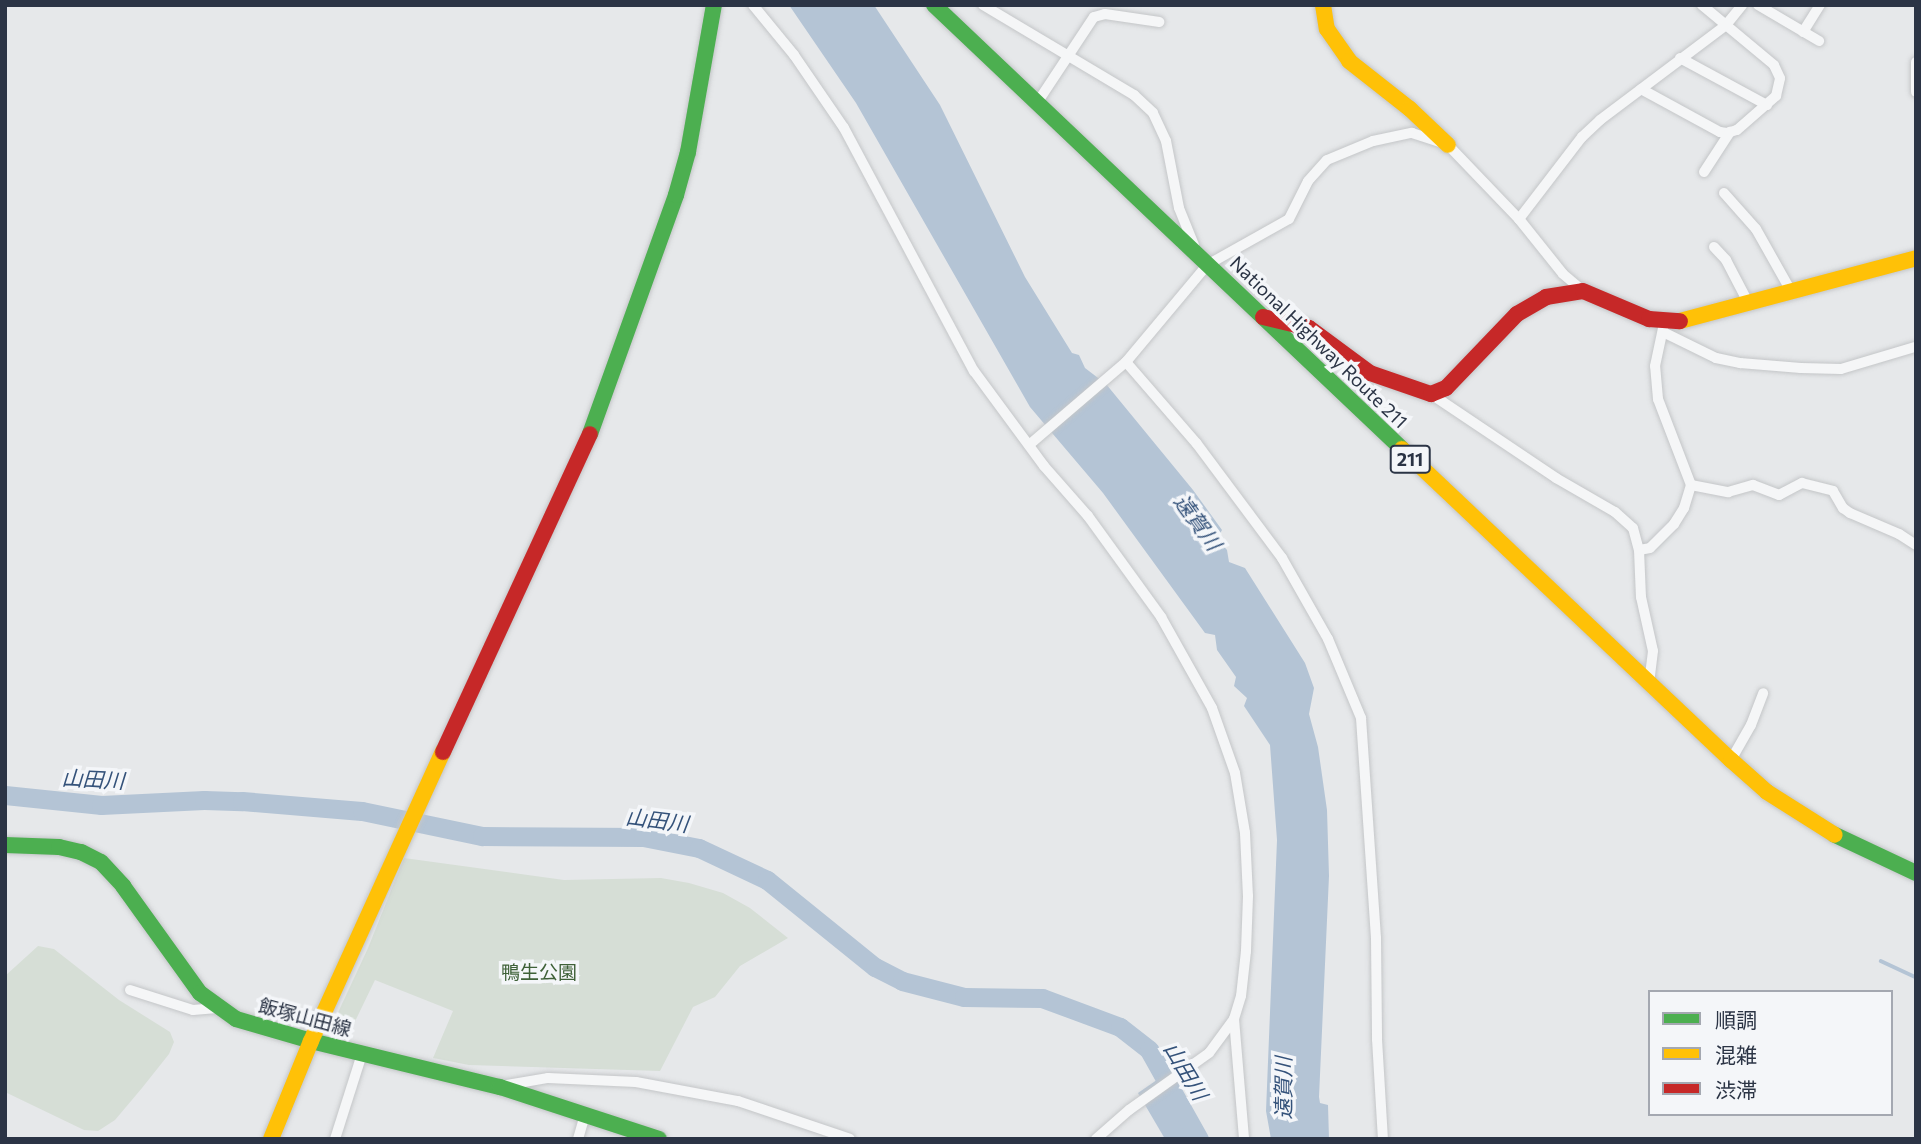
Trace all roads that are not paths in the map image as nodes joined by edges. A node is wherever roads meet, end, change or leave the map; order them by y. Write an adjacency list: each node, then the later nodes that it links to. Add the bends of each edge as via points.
1 (714, 5): 49 (main road, via 676,195 582,456)
2 (753, 5): 37 (street, via 844,128 974,371)
3 (934, 5): 19 (main road, National Highway Route 211 / 211)
4 (983, 5): 14 (street)
5 (1323, 5): 22 (main road, via 1327,29 1349,61)
6 (1702, 5): 11 (street)
7 (1742, 5): 11 (street)
8 (1758, 5): 12 (street)
9 (1820, 5): 12 (street)
10 (1159, 22): 14 (street, via 1105,14 1094,18)
11 (1727, 25): 15 (street); 20 (street, via 1779,71 1779,89)
12 (1803, 32): 13 (street)
13 (1819, 41)
14 (1069, 57): 19 (street); 28 (street, via 1134,94 1161,124 1179,208)
15 (1681, 58): 17 (street); 20 (street)
16 (1916, 62): 18 (street)
17 (1641, 89): 21 (street, via 1720,132); 25 (street, via 1582,137)
18 (1916, 92)
19 (1037, 103): 28 (main road, National Highway Route 211 / 211)
20 (1767, 105): 21 (street)
21 (1730, 132): 23 (street)
22 (1448, 145): 25 (street); 28 (street, via 1412,133 1354,147 1327,160 1308,181 1289,219)
23 (1704, 172)
24 (1724, 193): 30 (street, via 1756,229)
25 (1519, 219): 29 (street, via 1563,274)
26 (1714, 247): 31 (street)
27 (1916, 258): 30 (main road)
28 (1203, 261): 32 (main road, National Highway Route 211 / 211); 35 (street)
29 (1583, 291): 33 (main road); 36 (main road, via 1532,303 1446,388)
30 (1792, 293): 31 (main road)
31 (1749, 304): 33 (main road)
32 (1263, 317): 36 (main road, via 1309,328 1370,373); 41 (main road, National Highway Route 211 / 211)
33 (1662, 326): 34 (street, via 1716,358 1740,363 1841,369); 38 (street, via 1655,366 1658,399)
34 (1916, 347)
35 (1124, 364): 37 (street); 60 (street, via 1197,444 1288,568 1328,639 1361,718 1377,938)
36 (1431, 394): 40 (street, via 1626,520 1637,536)
37 (1031, 444): 48 (street, via 1161,617 1212,708 1235,773 1245,833 1248,896 1241,996)
38 (1691, 485): 39 (street, via 1728,492 1753,485 1779,495 1802,483 1833,491 1850,513); 40 (street, via 1674,524 1650,548)
39 (1916, 545)
40 (1639, 550): 41 (street, via 1653,651)
41 (1649, 683): 43 (main road, National Highway Route 211 / 211)
42 (1763, 693): 43 (street)
43 (1731, 760): 45 (main road, National Highway Route 211 / 211, via 1767,792 1818,826)
44 (5, 845): 47 (main road, 飯塚山田線, via 59,847 101,862 200,993)
45 (1916, 873)
46 (130, 990): 47 (street, via 192,1010)
47 (217, 1008): 49 (main road, 飯塚山田線, via 258,1027)
48 (1234, 1019): 58 (street, via 1209,1053); 59 (street)
49 (311, 1041): 50 (main road, 飯塚山田線); 53 (main road)
50 (362, 1054): 51 (main road, 飯塚山田線); 54 (street)
51 (500, 1087): 52 (main road, 飯塚山田線); 57 (street, via 548,1078 636,1082 738,1101)
52 (585, 1114): 55 (street); 56 (main road, 飯塚山田線)
53 (271, 1139)
54 (335, 1139)
55 (578, 1139)
56 (659, 1139)
57 (850, 1139)
58 (1096, 1139)
59 (1244, 1139)
60 (1383, 1139)

